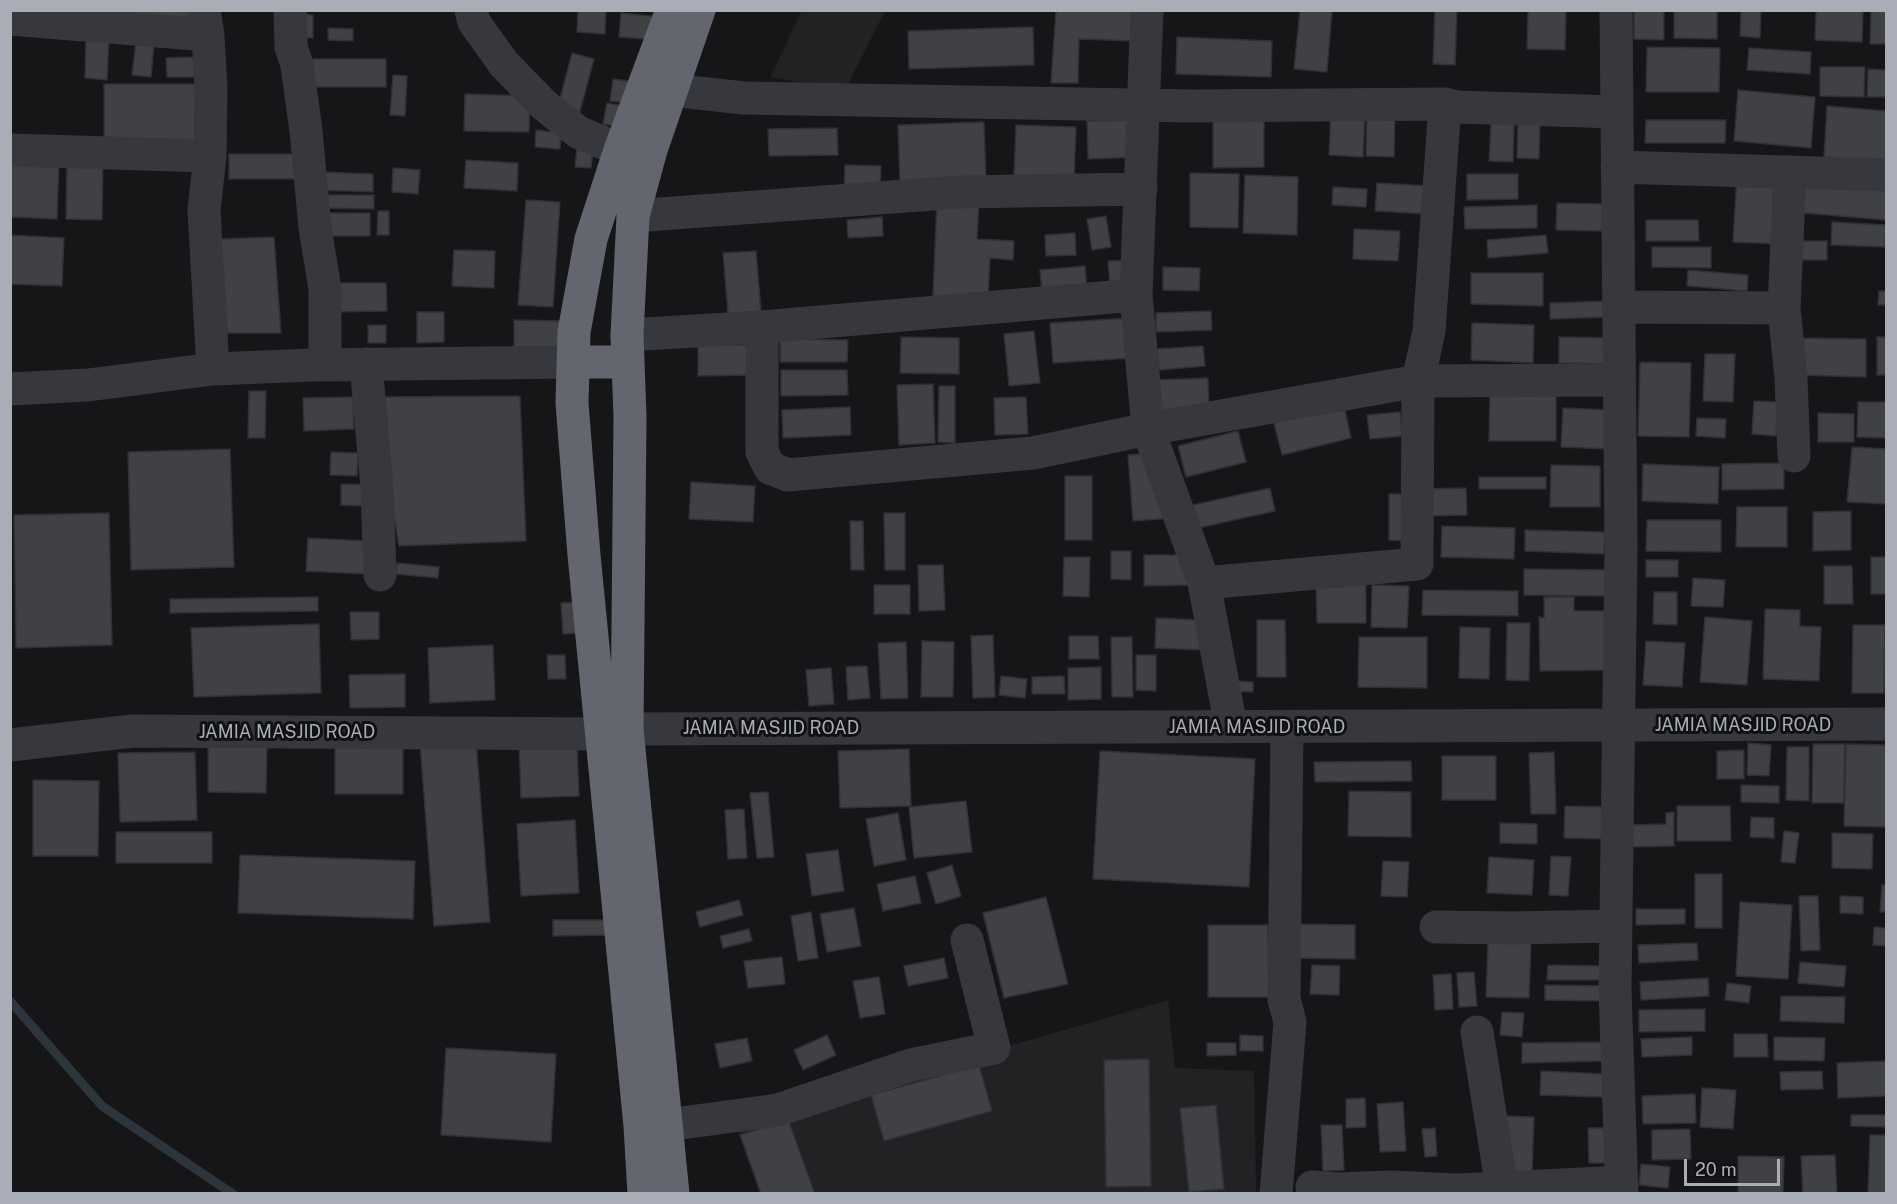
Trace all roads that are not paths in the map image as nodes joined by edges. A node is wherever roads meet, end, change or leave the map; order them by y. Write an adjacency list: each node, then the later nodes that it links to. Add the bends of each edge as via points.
1 (290, 10): 28 (street, via 291,47 297,65 325,289)
2 (471, 10): 14 (street, via 474,22 504,64 544,105 578,132)
3 (672, 10): 14 (highway)
4 (699, 10): 9 (highway)
5 (1147, 10): 11 (street)
6 (1616, 10): 12 (street)
7 (10, 19): 8 (street)
8 (206, 23): 15 (street, via 211,89)
9 (671, 90): 11 (street, via 744,98); 20 (highway)
10 (1445, 104): 11 (street); 12 (street); 31 (street, via 1429,331)
11 (1145, 105): 19 (street)
12 (1617, 112): 16 (street)
13 (10, 150): 15 (street)
14 (620, 150): 26 (highway, via 591,239 574,332)
15 (210, 156): 29 (street, via 204,210)
16 (1617, 166): 17 (street); 22 (street)
17 (1790, 172): 18 (street); 23 (street)
18 (1887, 175)
19 (1141, 189): 20 (street, via 960,192); 21 (street)
20 (633, 216): 25 (highway)
21 (1136, 295): 24 (street); 33 (street)
22 (1618, 307): 23 (street); 30 (street)
23 (1784, 308): 34 (street)
24 (762, 327): 25 (street); 33 (street, via 762,452 770,468 788,475 1033,453)
25 (627, 348): 26 (highway); 41 (highway, via 630,417)
26 (574, 362): 27 (street); 41 (highway, via 572,403 577,468)
27 (366, 364): 28 (street); 35 (street)
28 (325, 365): 29 (street)
29 (213, 369): 32 (street, via 88,385)
30 (1619, 380): 31 (street); 38 (street)
31 (1418, 381): 33 (street); 36 (street, via 1417,564)
32 (10, 389)
33 (1148, 429): 36 (street)
34 (1794, 456)
35 (380, 575)
36 (1204, 583): 39 (street)
37 (1887, 724): 38 (street, JAMIA MASJID ROAD)
38 (1619, 725): 40 (street, JAMIA MASJID ROAD); 43 (street)
39 (1230, 727): 40 (street, JAMIA MASJID ROAD); 41 (street, JAMIA MASJID ROAD)
40 (1287, 727): 53 (street, via 1284,999 1290,1022)
41 (614, 731): 42 (street, JAMIA MASJID ROAD, via 133,731); 47 (highway); 51 (highway)
42 (10, 745)
43 (1616, 926): 44 (street); 49 (street)
44 (1436, 927)
45 (967, 940): 47 (street, via 994,1048 911,1065 778,1110)
46 (1476, 1032): 50 (street)
47 (667, 1125): 52 (highway)
48 (1312, 1187): 50 (street)
49 (1622, 1188): 50 (street)
50 (1502, 1191)
51 (644, 1194)
52 (673, 1194)
53 (1276, 1194)

